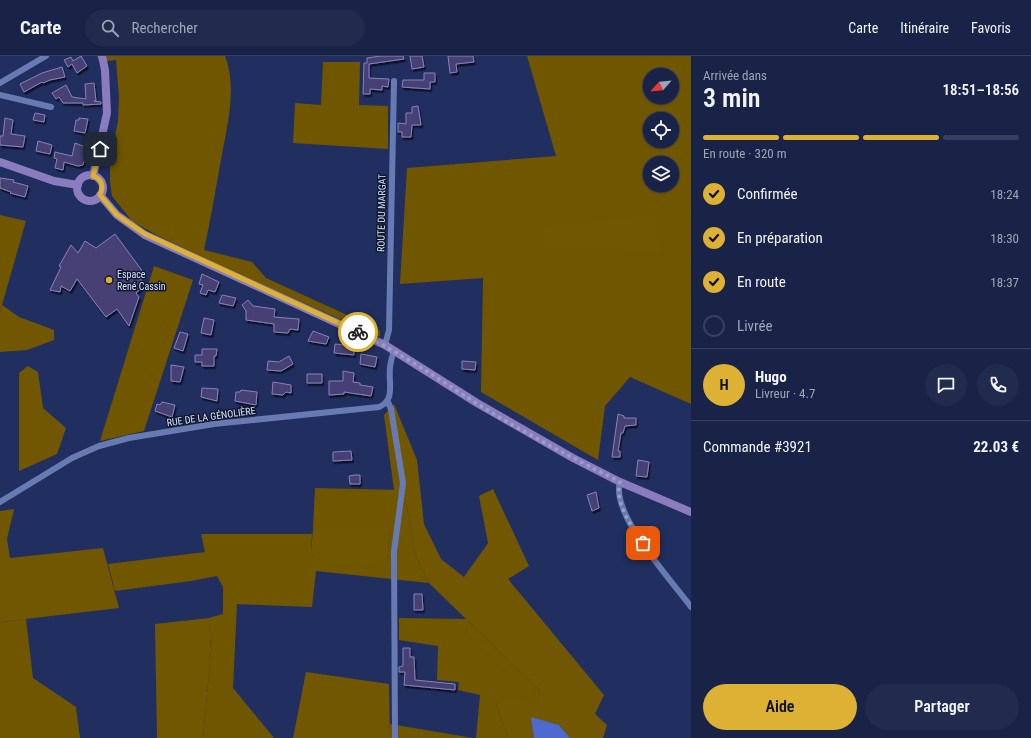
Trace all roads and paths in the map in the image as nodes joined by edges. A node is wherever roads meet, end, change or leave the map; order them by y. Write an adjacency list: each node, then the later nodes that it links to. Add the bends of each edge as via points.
1 (46, 56): 6 (street)
2 (102, 56): 4 (main road)
3 (106, 56): 4 (main road)
4 (105, 70): 10 (main road, via 106,128)
5 (394, 81): 13 (street, ROUTE DU MARGAT, via 389,330)
6 (0, 83)
7 (0, 95): 8 (street)
8 (51, 107)
9 (0, 162): 11 (main road, via 54,181)
10 (93, 176): 11 (main road, via 85,176); 12 (main road, via 101,182)
11 (78, 185): 12 (main road, via 78,193 84,199 91,200)
12 (100, 195): 13 (main road, via 117,215 145,234)
13 (385, 345): 14 (main road)
14 (394, 351): 15 (street, via 390,367); 16 (main road, via 527,433)
15 (388, 402): 17 (street, RUE DE LA GÉNOLIÈRE, via 379,408 214,424 129,438 99,446 72,458); 20 (street, via 403,483 394,552)
16 (620, 482): 18 (main road); 19 (street, via 620,503 630,524)
17 (0, 502)
18 (691, 512)
19 (691, 607)
20 (395, 738)

